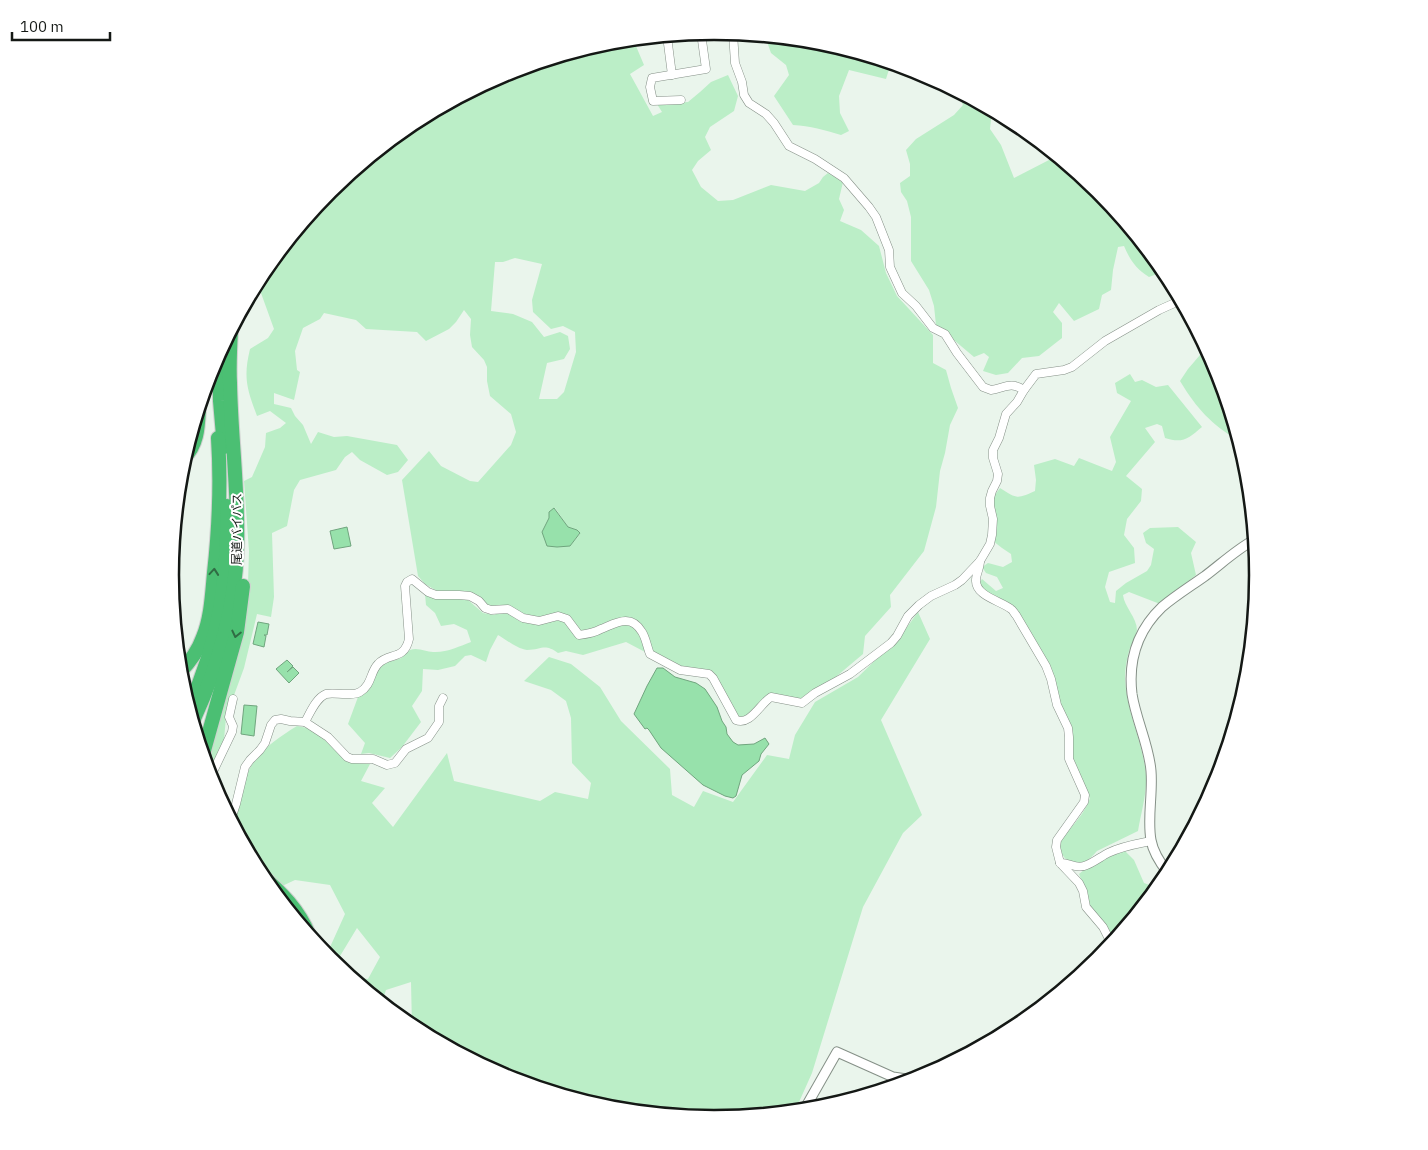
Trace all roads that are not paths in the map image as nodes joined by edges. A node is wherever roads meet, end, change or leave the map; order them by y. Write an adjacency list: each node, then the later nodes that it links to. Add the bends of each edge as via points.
1 (702, 40): 4 (street, via 706,69)
2 (734, 41): 10 (street, via 735,63 749,103 766,114 789,146 844,178 869,207 889,250 890,267 902,293 933,328 945,334 983,387 991,390 1010,384)
3 (666, 42): 4 (street)
4 (672, 75): 5 (street, via 652,78 653,101)
5 (681, 100)
6 (1174, 303): 10 (street, via 1105,341 1072,367 1036,374)
7 (231, 346): 11 (highway, 尾道バイパス)
8 (219, 372): 15 (highway, 尾道バイパス, via 227,491 225,574 217,629)
9 (215, 383): 14 (highway, one-way to 9, via 208,623 213,585 219,523)
10 (1024, 390): 13 (street, via 1006,414 993,450 998,474 990,498 992,535)
11 (231, 411): 18 (highway, one-way to 18, via 244,526 244,565 237,632); 19 (highway, 尾道バイパス, via 237,525 232,601 220,654)
12 (1248, 544): 25 (street, via 1162,607 1148,623 1134,651 1132,696 1151,768)
13 (980, 561): 20 (street, via 955,586 919,605 891,643 850,674 802,702 770,697 752,716 740,722 709,674 680,670 650,654 642,632 628,621 618,621 600,630 579,634 566,619 558,616 539,621 523,618 508,609 491,610 470,596 428,592 412,579 405,586 407,646 400,654 377,664 362,691 326,694); 26 (street, via 975,581 978,587 984,596 1011,609 1016,615 1046,666 1068,728 1069,760 1085,795 1084,802 1057,840)
14 (187, 664)
15 (193, 695)
16 (444, 698): 20 (street, via 439,706 439,722 428,738 406,749 395,763 388,765 373,759 347,757 328,737)
17 (233, 699): 23 (street, via 228,717 232,732)
18 (216, 710): 21 (highway); 22 (highway)
19 (197, 712)
20 (305, 722): 24 (street, via 275,720 265,743 245,767)
21 (204, 738)
22 (206, 744)
23 (215, 767)
24 (234, 811)
25 (1151, 841): 26 (street, via 1109,852 1084,866); 27 (street)
26 (1060, 863): 28 (street, via 1079,883 1086,907)
27 (1163, 866)
28 (1108, 937)
29 (897, 1078): 30 (street, via 837,1052)
30 (809, 1101)

